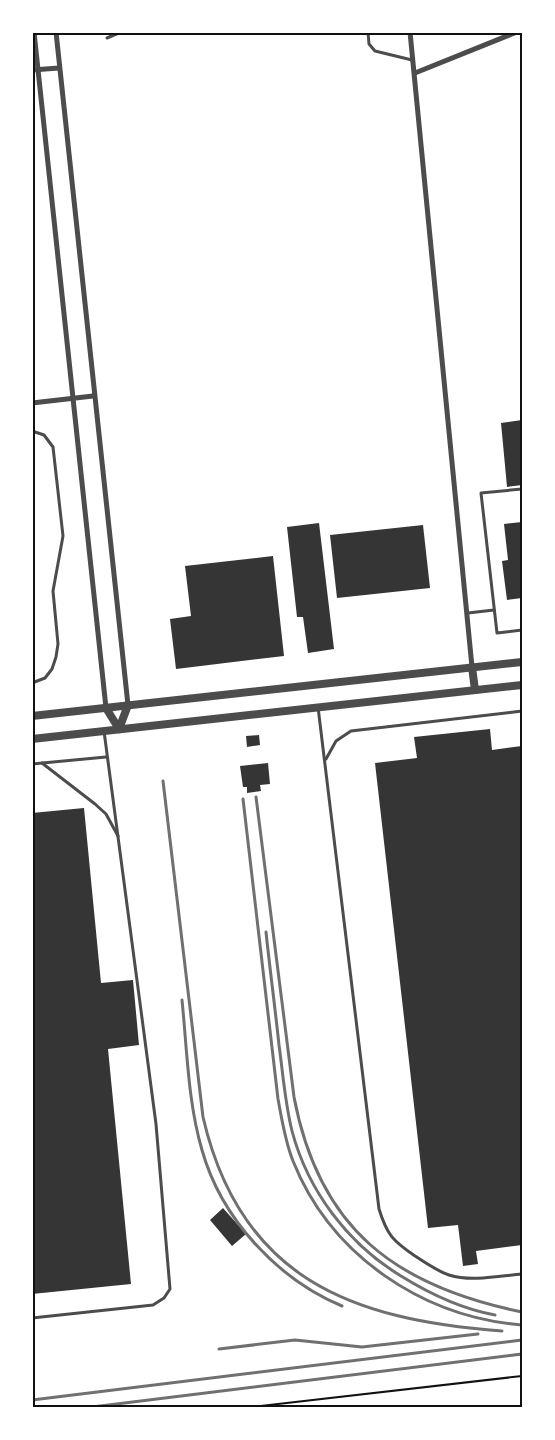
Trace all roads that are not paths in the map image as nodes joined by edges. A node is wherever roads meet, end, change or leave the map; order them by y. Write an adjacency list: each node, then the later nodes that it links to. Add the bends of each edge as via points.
1 (34, 32): 10 (street)
2 (56, 32): 9 (street)
3 (121, 32): 7 (lane)
4 (368, 32): 8 (lane, via 369,44 375,51)
5 (410, 32): 8 (street)
6 (517, 32): 11 (street)
7 (107, 38)
8 (413, 60): 11 (street)
9 (59, 68): 10 (street); 12 (street)
10 (35, 70): 13 (street)
11 (415, 73): 18 (street)
12 (93, 396): 13 (street); 25 (street)
13 (72, 398): 14 (street); 27 (street)
14 (32, 403)
15 (32, 431): 22 (lane, via 44,435 53,447 63,536 53,591 58,644 56,657 45,678)
16 (522, 489): 17 (lane, via 481,493)
17 (494, 610): 18 (lane); 19 (lane, via 497,633)
18 (468, 612): 21 (street)
19 (522, 630)
20 (522, 662): 21 (street)
21 (472, 667): 24 (street); 25 (street)
22 (32, 683)
23 (522, 685): 24 (street)
24 (475, 690): 26 (street)
25 (128, 705): 27 (street); 30 (street)
26 (318, 707): 30 (street); 34 (lane)
27 (106, 708): 29 (street); 30 (street)
28 (522, 711): 34 (lane, via 351,732 336,740)
29 (32, 716)
30 (119, 729): 31 (street)
31 (104, 731): 32 (street); 33 (lane)
32 (32, 739)
33 (106, 757): 35 (lane); 37 (lane)
34 (326, 759): 38 (lane, via 378,1199 384,1227 393,1241 432,1268 450,1276 471,1278)
35 (42, 763): 36 (lane); 37 (lane, via 106,814)
36 (32, 764)
37 (120, 840): 39 (lane, via 156,1124 170,1289 153,1305)
38 (522, 1274)
39 (32, 1318)

